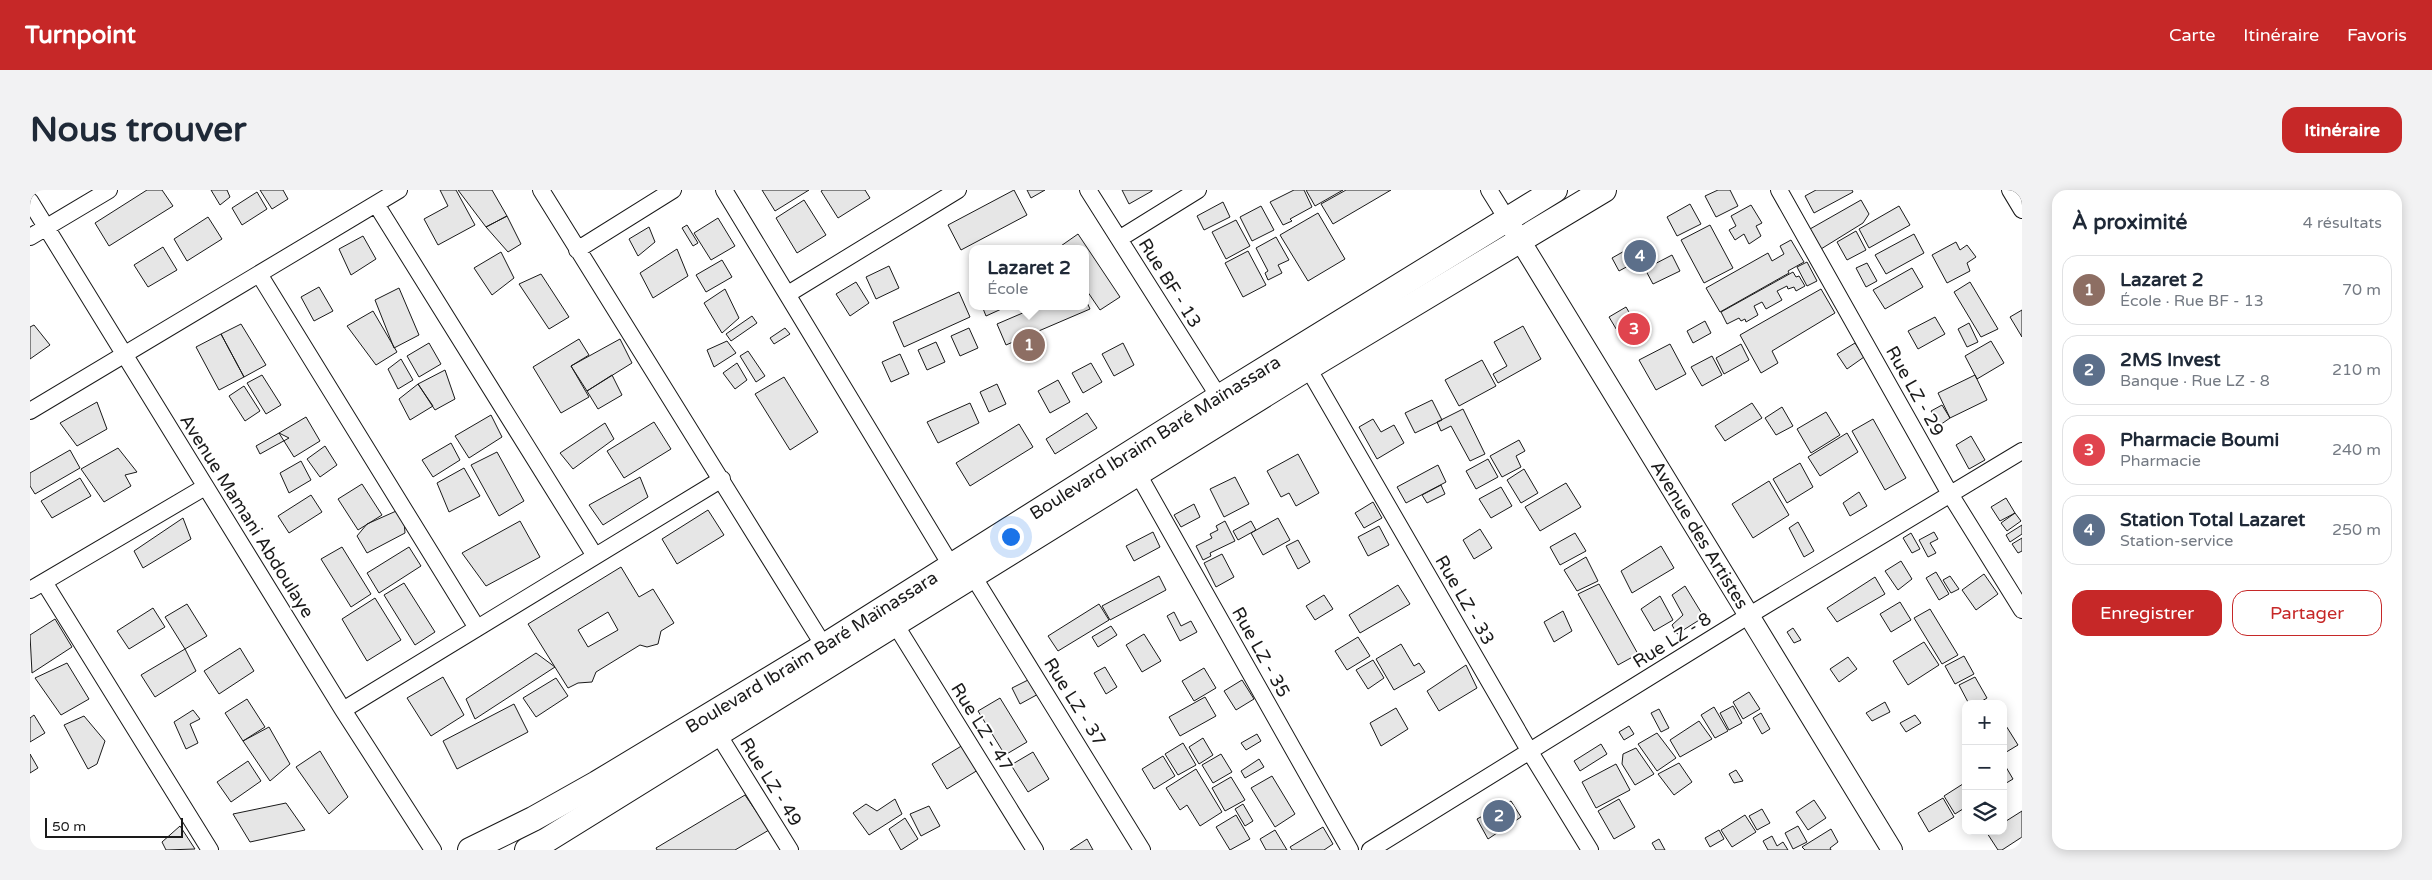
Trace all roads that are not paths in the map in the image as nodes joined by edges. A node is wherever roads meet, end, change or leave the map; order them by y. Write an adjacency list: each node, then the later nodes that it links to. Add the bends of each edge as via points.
1 (108, 190): 18 (street)
2 (399, 190): 15 (street)
3 (541, 190): 22 (street)
4 (673, 190): 22 (street)
5 (724, 190): 24 (street)
6 (958, 190): 24 (street)
7 (1088, 190): 20 (street, Rue BF - 13)
8 (1198, 190): 20 (street)
9 (1490, 190): 17 (street)
10 (1555, 190): 17 (main road, Boulevard Ibraim Baré Maïnassara)
11 (1604, 190): 21 (main road, Boulevard Ibraim Baré Maïnassara)
12 (1779, 190): 33 (street, Rue LZ - 29)
13 (2010, 190): 16 (street)
14 (30, 201): 18 (street, Avenue Mamani Abdoulaye)
15 (376, 204): 23 (street); 34 (street)
16 (2022, 210)
17 (1507, 219): 21 (street, Avenue des Artistes); 27 (main road, Boulevard Ibraim Baré Maïnassara)
18 (47, 227): 19 (street); 25 (street, Avenue Mamani Abdoulaye)
19 (30, 237)
20 (1118, 239): 27 (street, Rue BF - 13)
21 (1520, 240): 26 (main road, Boulevard Ibraim Baré Maïnassara); 40 (street, Avenue des Artistes)
22 (577, 250): 31 (street)
23 (259, 274): 25 (street); 42 (street)
24 (788, 294): 35 (street)
25 (124, 354): 28 (street); 32 (street, Avenue Mamani Abdoulaye)
26 (1308, 368): 30 (main road, Boulevard Ibraim Baré Maïnassara); 46 (street, Rue LZ - 33)
27 (1219, 397): 35 (main road, Boulevard Ibraim Baré Maïnassara)
28 (30, 411)
29 (2022, 451): 33 (street, Rue LZ - 8)
30 (1138, 474): 36 (main road, Boulevard Ibraim Baré Maïnassara); 54 (street, Rue LZ - 35)
31 (722, 479): 34 (street); 43 (street)
32 (205, 487): 37 (street); 44 (street, Avenue Mamani Abdoulaye)
33 (1950, 494): 39 (street, Rue LZ - 29); 40 (street, Rue LZ - 8)
34 (595, 556): 42 (street)
35 (952, 567): 43 (main road, Boulevard Ibraim Baré Maïnassara)
36 (973, 576): 41 (main road, Boulevard Ibraim Baré Maïnassara); 53 (street, Rue LZ - 37)
37 (44, 582): 38 (street); 48 (street)
38 (30, 590)
39 (2022, 610)
40 (1748, 616): 46 (street, Rue LZ - 8); 57 (street, Avenue des Artistes)
41 (895, 624): 45 (main road, Boulevard Ibraim Baré Maïnassara); 52 (street, Rue LZ - 47)
42 (477, 628): 44 (street)
43 (824, 646): 50 (main road, Boulevard Ibraim Baré Maïnassara, via 597,783)
44 (343, 710): 49 (street, Avenue Mamani Abdoulaye)
45 (718, 734): 47 (main road, Boulevard Ibraim Baré Maïnassara); 51 (street, Rue LZ - 49)
46 (1530, 752): 55 (street, Rue LZ - 8); 56 (street, Rue LZ - 33)
47 (543, 847)
48 (210, 850)
49 (433, 850)
50 (470, 850)
51 (790, 850)
52 (1035, 850)
53 (1142, 850)
54 (1350, 850)
55 (1370, 850)
56 (1590, 850)
57 (1892, 850)

